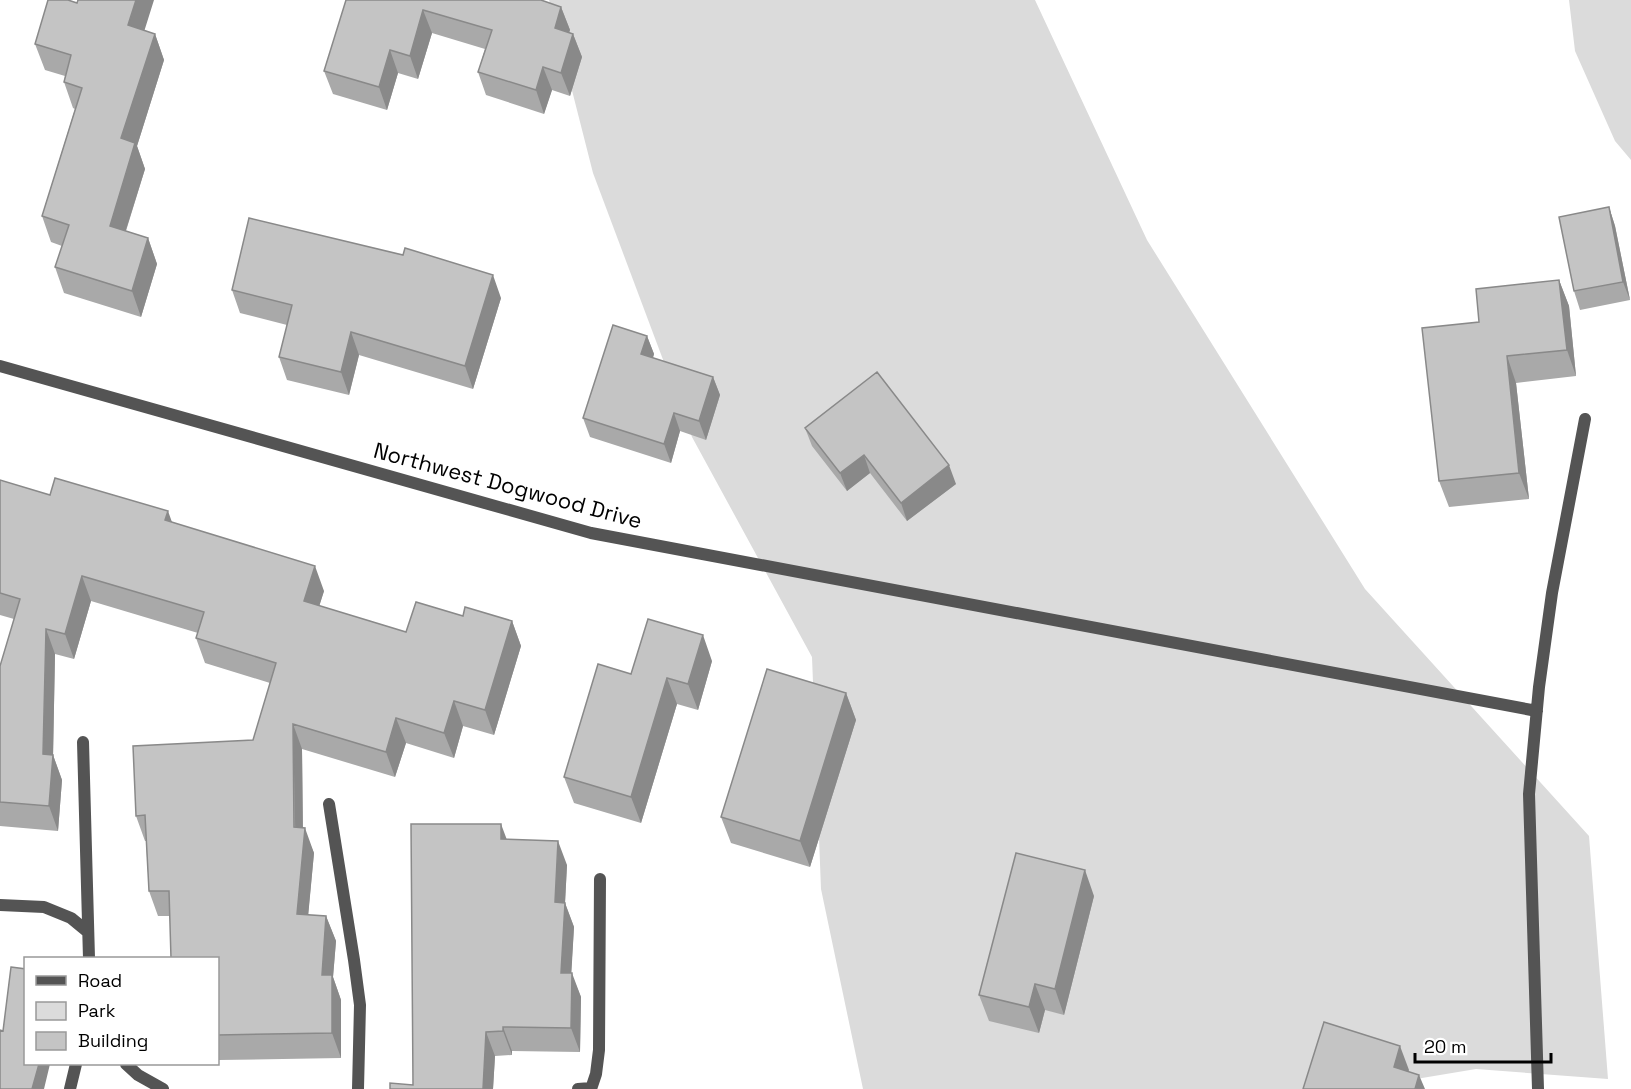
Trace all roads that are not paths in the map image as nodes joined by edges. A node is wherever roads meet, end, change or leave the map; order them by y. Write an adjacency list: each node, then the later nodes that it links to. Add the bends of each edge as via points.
1 (0, 366): 3 (street, Northwest Dogwood Drive, via 591,533)
2 (1586, 419): 3 (street, via 1552,593)
3 (1537, 711): 17 (street, via 1529,794)
4 (83, 741): 8 (street)
5 (329, 804): 14 (street, via 360,1005)
6 (600, 879): 16 (street, via 599,1050)
7 (0, 905): 8 (street, via 44,907 71,918)
8 (88, 932): 9 (street)
9 (89, 957)
10 (76, 1065): 12 (street)
11 (127, 1065): 13 (street)
12 (70, 1089)
13 (163, 1089)
14 (358, 1089)
15 (578, 1089): 16 (street)
16 (591, 1089)
17 (1538, 1089)

